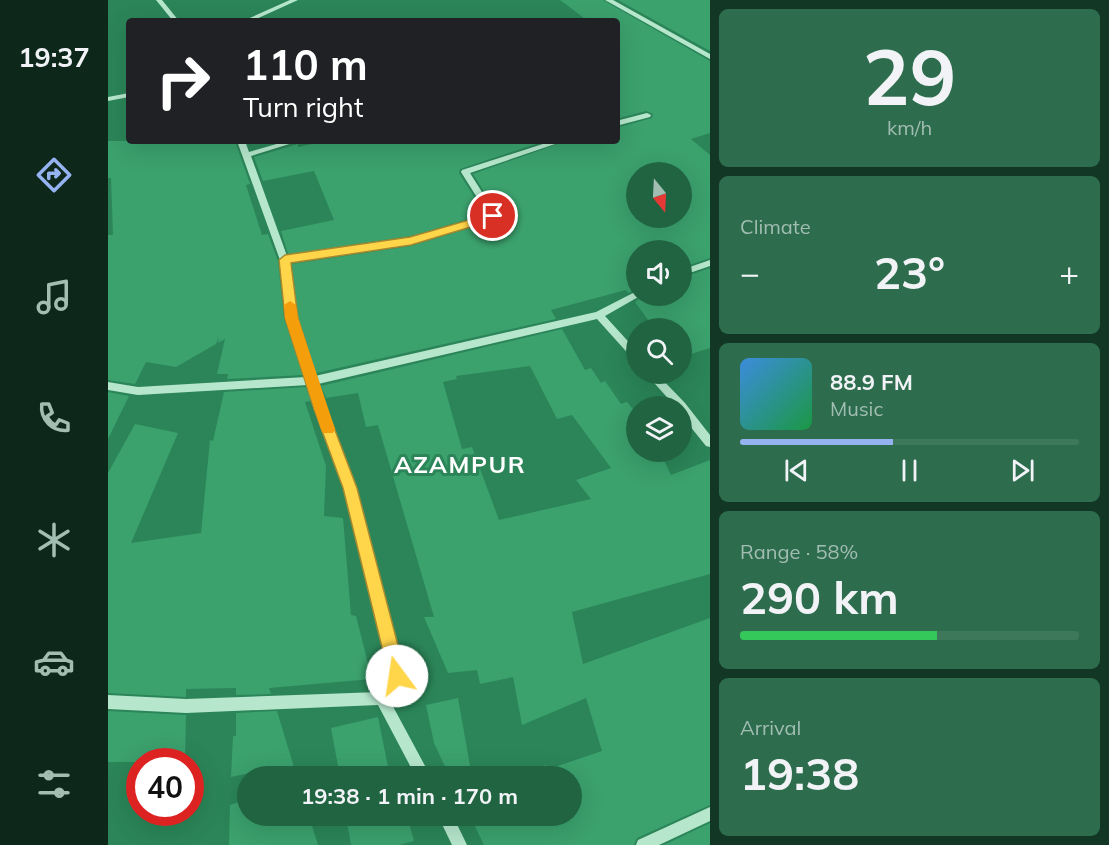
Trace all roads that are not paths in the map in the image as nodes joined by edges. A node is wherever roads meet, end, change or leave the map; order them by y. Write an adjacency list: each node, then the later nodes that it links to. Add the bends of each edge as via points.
1 (159, 0): 4 (street)
2 (295, 0): 5 (street)
3 (608, 0): 6 (street)
4 (174, 18)
5 (253, 18)
6 (710, 57)
7 (126, 96): 8 (street)
8 (108, 99)
9 (647, 116): 10 (street)
10 (620, 123)
11 (242, 144): 14 (street)
12 (285, 144): 14 (street)
13 (551, 144): 15 (street, via 465,172 493,216 411,241)
14 (247, 155): 15 (street)
15 (285, 260): 21 (street, via 291,318)
16 (710, 263): 17 (street)
17 (692, 269)
18 (626, 300): 19 (street)
19 (599, 315): 20 (street); 21 (street)
20 (626, 345)
21 (312, 381): 23 (street, via 138,391); 27 (street, via 350,488 397,676)
22 (660, 384): 24 (street)
23 (108, 386)
24 (671, 396)
25 (692, 421): 26 (street)
26 (710, 443)
27 (382, 698): 28 (street, via 186,706); 29 (street)
28 (108, 702)
29 (418, 766)
30 (710, 814): 33 (street)
31 (450, 826): 32 (street)
32 (460, 845)
33 (643, 845)

